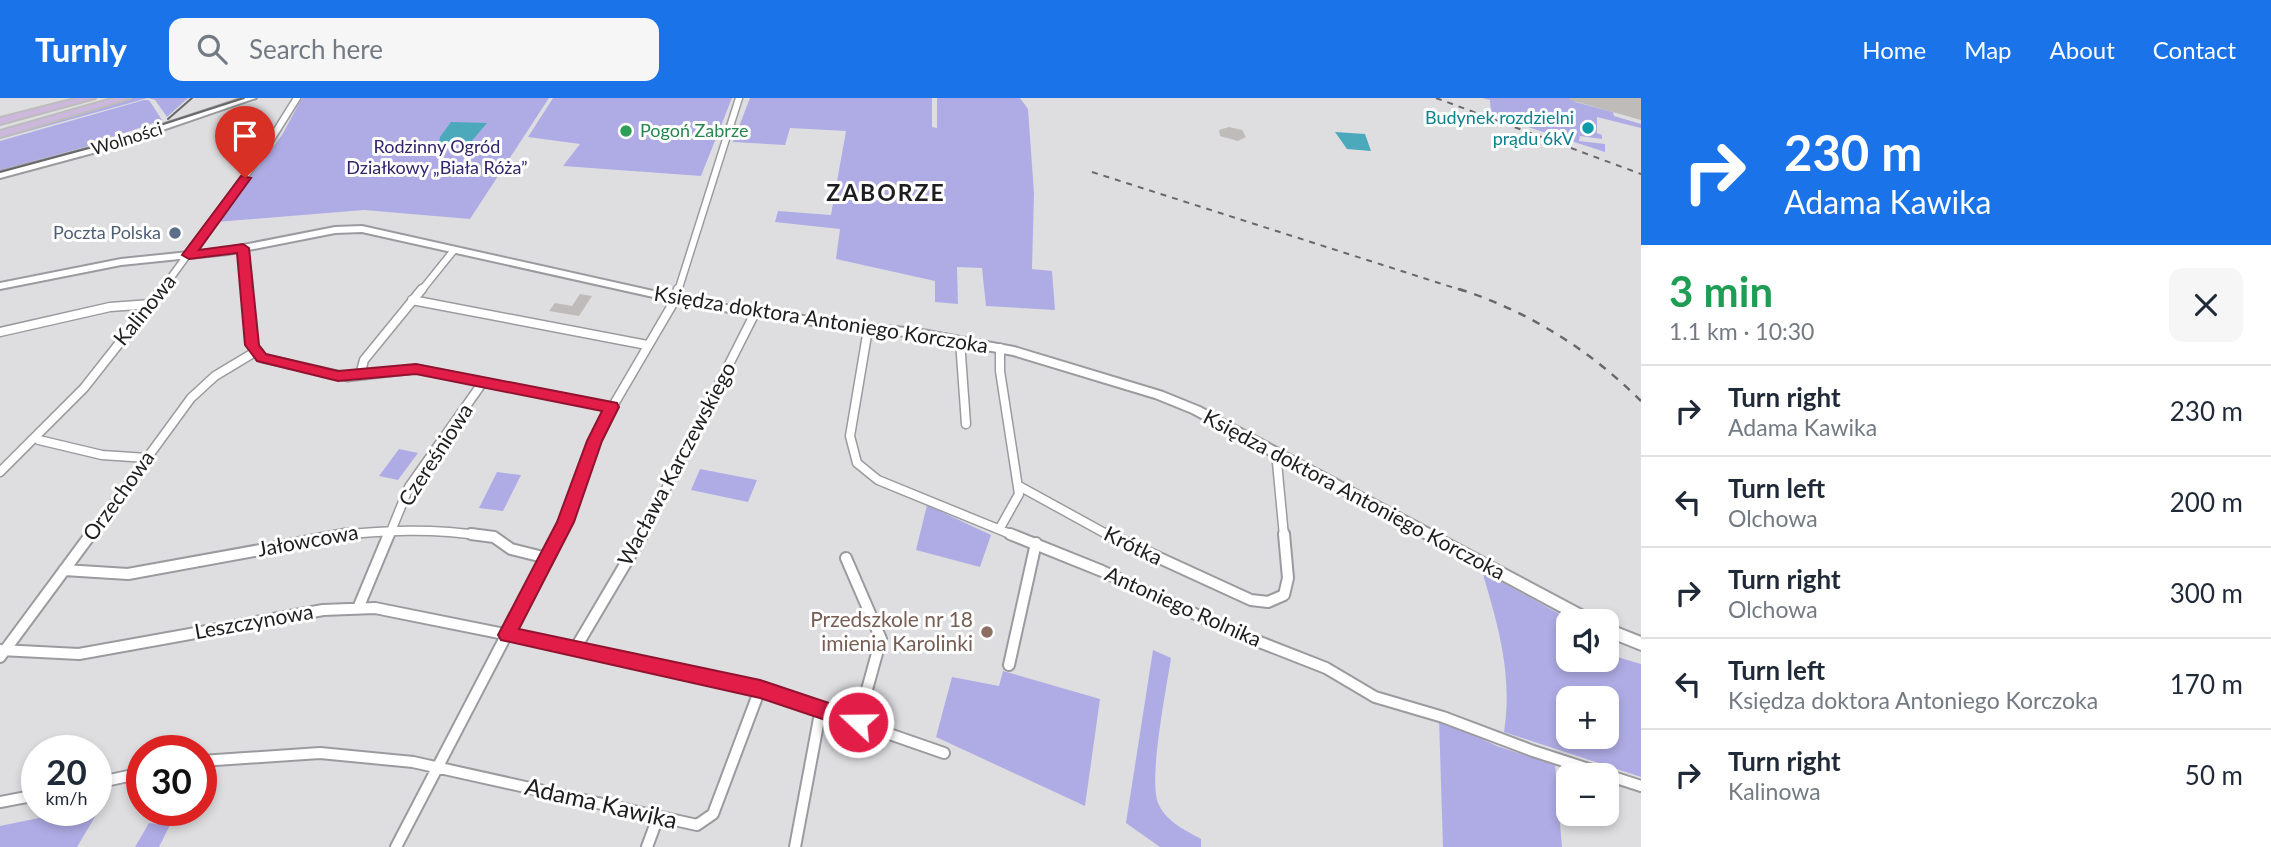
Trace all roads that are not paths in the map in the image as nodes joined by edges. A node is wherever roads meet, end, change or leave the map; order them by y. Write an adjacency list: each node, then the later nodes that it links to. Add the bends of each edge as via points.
1 (62, 98): 8 (main road)
2 (90, 98): 9 (main road)
3 (114, 98): 10 (main road)
4 (125, 98): 11 (main road)
5 (252, 98): 12 (street, Wolności)
6 (297, 98): 15 (street, Kalinowa, via 274,139)
7 (739, 98): 18 (street)
8 (0, 114)
9 (0, 121)
10 (0, 128)
11 (0, 134)
12 (0, 175)
13 (243, 248): 14 (street, Księdza doktora Antoniego Korczoka, via 351,229); 15 (street, Księdza doktora Antoniego Korczoka); 26 (street)
14 (454, 250): 17 (street); 18 (street, Księdza doktora Antoniego Korczoka)
15 (189, 255): 16 (street, Księdza doktora Antoniego Korczoka, via 94,266); 19 (street, Kalinowa)
16 (0, 286)
17 (412, 300): 24 (street); 27 (street, via 363,360)
18 (675, 300): 20 (street, Księdza doktora Antoniego Korczoka); 24 (street)
19 (151, 304): 22 (street, via 110,307); 31 (street, Kalinowa)
20 (755, 313): 21 (street, Księdza doktora Antoniego Korczoka); 47 (street, Wacława Karczewskiego, via 666,494)
21 (868, 329): 23 (street, Księdza doktora Antoniego Korczoka); 36 (street, Antoniego Rolnika, via 850,436 858,463 878,480)
22 (0, 332)
23 (960, 341): 25 (street, Księdza doktora Antoniego Korczoka); 30 (street)
24 (647, 345): 29 (street)
25 (1000, 348): 32 (street, Księdza doktora Antoniego Korczoka, via 1159,395); 35 (street)
26 (255, 352): 27 (street, via 286,365 338,376); 33 (street, Orzechowa, via 198,390)
27 (360, 375): 28 (street, via 416,369)
28 (483, 383): 29 (street); 37 (street, Czereśniowa, via 409,487)
29 (611, 407): 39 (street)
30 (966, 424)
31 (39, 440): 33 (street, via 102,455); 34 (street, Kalinowa)
32 (1276, 452): 35 (street, Krótka, via 1287,590 1268,602 1251,600 1131,547); 43 (street, Księdza doktora Antoniego Korczoka)
33 (147, 458): 41 (street, Orzechowa)
34 (0, 472)
35 (1019, 486): 36 (street, via 1017,500)
36 (1000, 528): 38 (street, Antoniego Rolnika)
37 (392, 529): 39 (street, Jałowcowa, via 494,537 511,549); 41 (street, Jałowcowa, via 328,536 128,574); 42 (street, Czereśniowa)
38 (1036, 543): 49 (street); 56 (street, Antoniego Rolnika, via 1326,668 1375,697)
39 (547, 558): 44 (street)
40 (846, 558): 52 (street, via 881,639)
41 (64, 570): 48 (street, Orzechowa)
42 (359, 606): 44 (street, Leszczynowa); 48 (street, Leszczynowa, via 79,654)
43 (1568, 609)
44 (507, 635): 47 (street, Leszczynowa); 55 (street)
45 (1619, 635): 46 (street)
46 (1641, 644)
47 (575, 649): 50 (street, Leszczynowa)
48 (2, 652)
49 (1009, 665)
50 (760, 689): 51 (street, Leszczynowa); 59 (street, Adama Kawika, via 710,819 697,825)
51 (821, 708): 52 (street, Leszczynowa); 62 (street)
52 (858, 722): 53 (street, Leszczynowa)
53 (944, 752)
54 (217, 760): 55 (street, Adama Kawika, via 320,753)
55 (438, 768): 59 (street, Adama Kawika); 60 (street)
56 (1641, 786)
57 (21, 798): 58 (street)
58 (0, 802)
59 (658, 817): 61 (street)
60 (397, 847)
61 (647, 847)
62 (795, 847)

